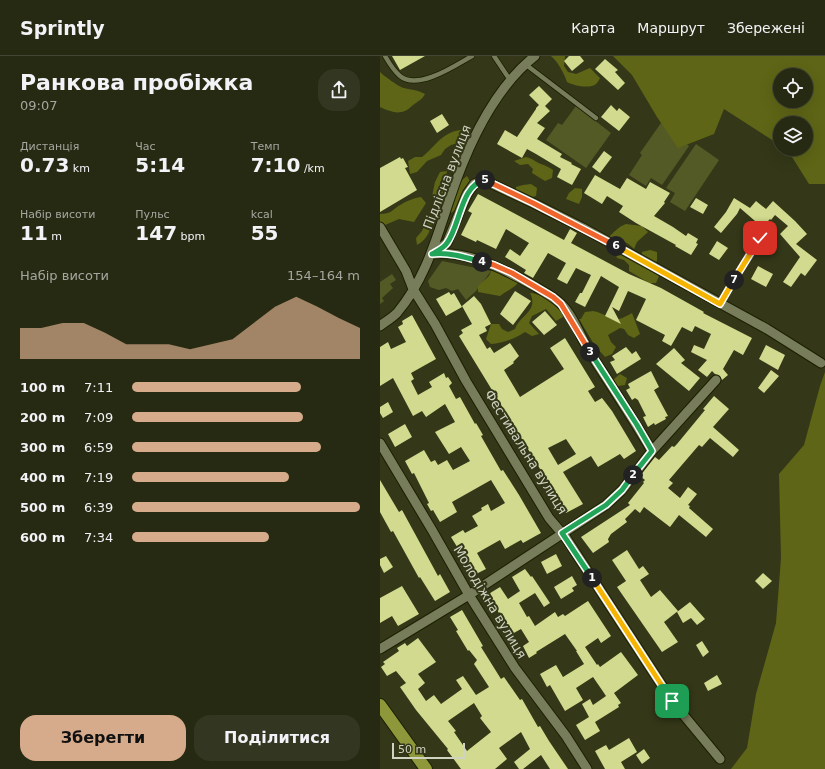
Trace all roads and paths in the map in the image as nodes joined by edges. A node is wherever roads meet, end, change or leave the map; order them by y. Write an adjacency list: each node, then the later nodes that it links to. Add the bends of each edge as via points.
1 (385, 56): 2 (lane, via 401,77 412,80 432,78)
2 (472, 56)
3 (494, 56): 6 (lane)
4 (535, 56): 5 (street, Підлісна вулиця)
5 (525, 64): 6 (street, Підлісна вулиця); 7 (lane)
6 (510, 80): 10 (street, Підлісна вулиця, via 473,139)
7 (596, 118)
8 (380, 227): 11 (street, Фестивальна вулиця, via 406,271)
9 (760, 238): 12 (lane)
10 (432, 254): 11 (street, Підлісна вулиця); 12 (street, via 447,243 467,194 474,184 484,180 583,228); 17 (street, via 453,254 494,265 512,273 561,304)
11 (413, 289): 13 (street, Підлісна вулиця, via 396,314); 18 (street, Фестивальна вулиця, via 549,518)
12 (720, 304): 14 (street, via 767,329)
13 (380, 326)
14 (821, 363)
15 (716, 380): 17 (street)
16 (380, 443): 19 (street, Молодіжна вулиця)
17 (652, 451): 18 (street, via 622,490 606,505)
18 (562, 533): 19 (street); 22 (street, Фестивальна вулиця, via 672,701)
19 (469, 595): 20 (street); 24 (street, Молодіжна вулиця, via 515,668 566,736)
20 (380, 649)
21 (380, 706): 23 (highway)
22 (720, 759)
23 (426, 769)
24 (587, 769)

